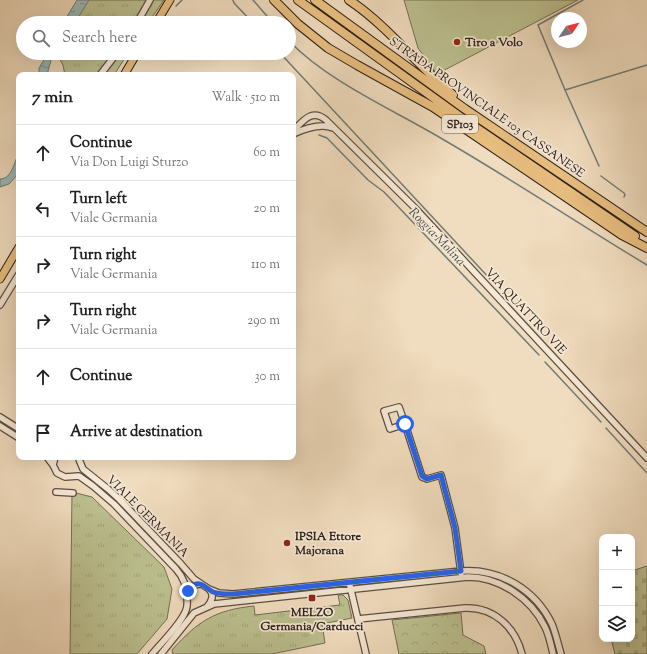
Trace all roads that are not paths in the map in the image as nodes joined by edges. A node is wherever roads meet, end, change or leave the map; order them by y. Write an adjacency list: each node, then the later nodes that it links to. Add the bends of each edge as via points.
1 (150, 0): 7 (street)
2 (170, 0): 8 (main road)
3 (274, 0): 9 (highway, SP103)
4 (298, 0): 20 (highway, STRADA PROVINCIALE 103 CASSANESE / SP103, via 459,116)
5 (315, 0): 18 (highway, STRADA PROVINCIALE 103 CASSANESE / SP103, via 465,109)
6 (349, 0): 18 (highway, SP103, via 384,29 455,97)
7 (141, 16)
8 (160, 16)
9 (290, 16)
10 (296, 22): 21 (highway, SP103, via 328,48 439,110 622,235)
11 (112, 60): 13 (street)
12 (133, 60): 14 (main road)
13 (102, 72)
14 (126, 72)
15 (296, 128): 16 (street, VIA QUATTRO VIE, via 316,114 322,116)
16 (336, 130): 17 (street, via 323,126); 33 (street, VIA QUATTRO VIE, via 415,208)
17 (296, 133)
18 (572, 181): 19 (highway, STRADA PROVINCIALE 103 CASSANESE / SP103)
19 (647, 232)
20 (647, 245)
21 (647, 248)
22 (16, 250): 24 (main road)
23 (16, 251): 25 (main road)
24 (0, 274)
25 (0, 279)
26 (16, 279): 27 (street)
27 (0, 305)
28 (0, 417): 31 (street)
29 (405, 424): 42 (street, via 420,474 423,478 441,475 455,528)
30 (0, 426): 32 (street)
31 (16, 426)
32 (16, 436)
33 (647, 458)
34 (49, 460): 38 (street)
35 (54, 460): 38 (street)
36 (79, 460): 39 (street, via 78,471)
37 (79, 460): 45 (street, VIALE GERMANIA, via 83,469 111,492 192,578)
38 (53, 465): 39 (street, VIALE GERMANIA, via 59,475)
39 (70, 477): 48 (street, VIALE GERMANIA, via 82,478 119,510 180,574 185,583)
40 (56, 492): 41 (street)
41 (73, 493)
42 (461, 571): 43 (street); 44 (street); 56 (street, via 480,571 497,575 527,591 540,604 550,620)
43 (461, 578): 47 (street); 55 (street, via 490,580 524,600 544,625)
44 (349, 582): 46 (street, via 233,594); 47 (street)
45 (202, 585): 46 (street); 48 (street, via 193,586)
46 (209, 589): 49 (street, via 212,598 210,604)
47 (351, 589): 49 (street, via 225,602); 50 (street)
48 (187, 598): 49 (street, via 193,608); 51 (street, via 184,614)
49 (204, 608): 52 (street, via 191,616)
50 (358, 619): 53 (street); 54 (street, via 478,608 506,623 516,637)
51 (152, 654)
52 (161, 654)
53 (366, 654)
54 (522, 654)
55 (553, 654)
56 (561, 654)

